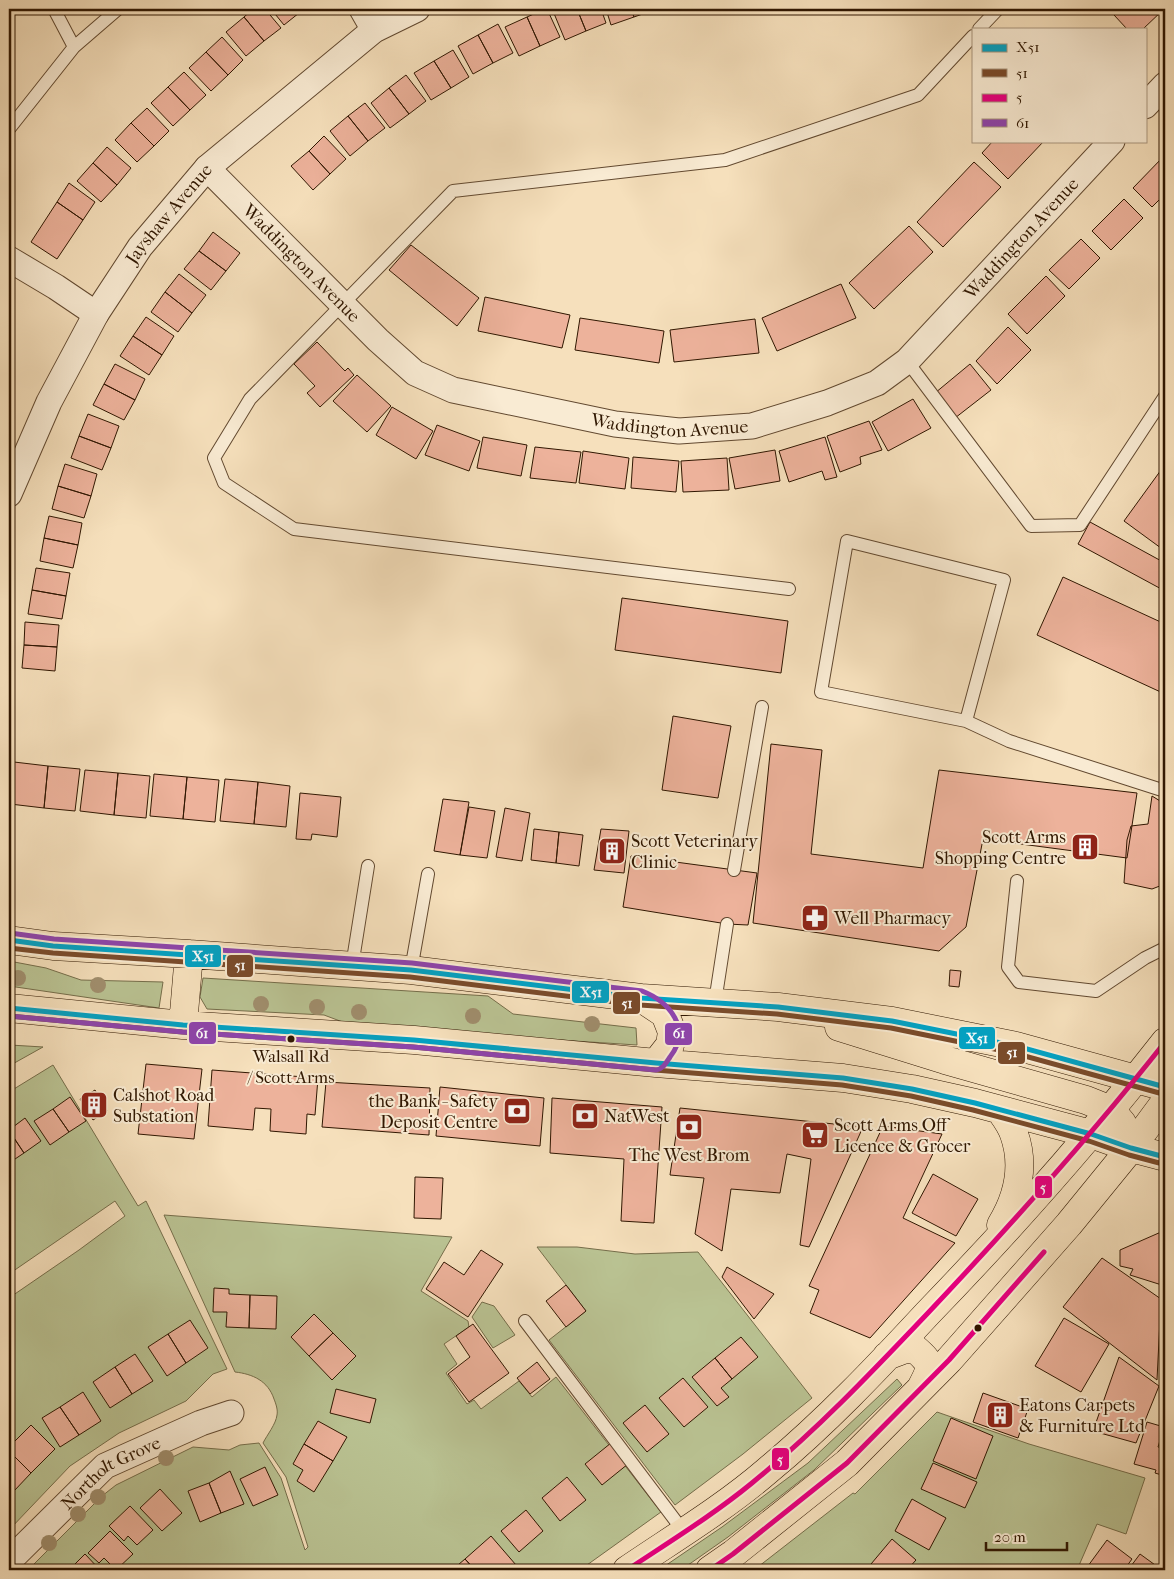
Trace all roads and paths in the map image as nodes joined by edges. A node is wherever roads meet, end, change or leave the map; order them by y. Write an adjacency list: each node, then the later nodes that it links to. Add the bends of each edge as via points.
1 (54, 9): 9 (lane)
2 (118, 9): 9 (lane)
3 (362, 9): 7 (street)
4 (417, 9): 7 (street, Jayshaw Avenue)
5 (998, 9): 6 (lane)
6 (980, 28)
7 (374, 30): 14 (street, Jayshaw Avenue)
8 (972, 37): 16 (lane, via 918,95 725,160 453,191)
9 (74, 47): 12 (lane)
10 (1165, 85): 11 (street)
11 (1146, 105)
12 (9, 129)
13 (1111, 142): 18 (street, Waddington Avenue)
14 (207, 168): 16 (street, Waddington Avenue); 17 (street, Jayshaw Avenue, via 140,247)
15 (9, 259): 17 (street)
16 (342, 304): 18 (street, Waddington Avenue, via 415,373 453,390 615,424 679,431 752,426 827,403 877,382); 21 (lane, via 250,399 214,458 224,483 294,529)
17 (96, 314): 20 (street, Jayshaw Avenue, via 49,402)
18 (907, 361): 19 (lane, via 1031,526 1080,525)
19 (1165, 396)
20 (9, 494)
21 (789, 588)
22 (762, 707): 26 (lane)
23 (966, 720): 23 (lane, via 821,692 847,540 1004,580); 24 (lane, via 1009,741)
24 (1165, 792)
25 (368, 866): 33 (lane)
26 (734, 870)
27 (428, 874): 34 (lane)
28 (1017, 881): 31 (lane, via 1008,967 1019,982 1096,991)
29 (727, 924): 36 (lane)
30 (9, 940): 32 (highway, via 53,946)
31 (1165, 948)
32 (189, 954): 33 (highway); 39 (highway)
33 (352, 966): 34 (highway)
34 (411, 970): 35 (highway)
35 (641, 998): 36 (highway); 41 (highway, via 665,1014 672,1032 670,1045)
36 (716, 1002): 37 (highway)
37 (778, 1007): 42 (highway, via 902,1023 1016,1046); 45 (highway)
38 (9, 1008): 39 (highway)
39 (183, 1026): 41 (highway, via 414,1040)
40 (1165, 1042): 42 (highway)
41 (656, 1063): 44 (highway, via 843,1078 912,1089)
42 (1136, 1079): 43 (highway); 45 (highway)
43 (1163, 1104): 47 (highway)
44 (1000, 1110): 46 (highway); 49 (highway, via 1014,1132 1020,1169 1008,1214)
45 (1110, 1110): 46 (highway); 47 (highway, via 1124,1126)
46 (1091, 1134): 47 (highway); 49 (highway)
47 (1131, 1148): 48 (highway); 52 (highway, via 1056,1238)
48 (1165, 1157)
49 (984, 1255): 51 (highway)
50 (525, 1321): 54 (lane)
51 (888, 1356): 52 (highway, via 914,1348 927,1360 930,1372); 54 (highway, via 837,1409 766,1472)
52 (921, 1388): 57 (highway, via 847,1463)
53 (231, 1413): 55 (street, Northolt Grove, via 104,1466)
54 (684, 1532): 56 (highway)
55 (9, 1560)
56 (627, 1570)
57 (710, 1570)

